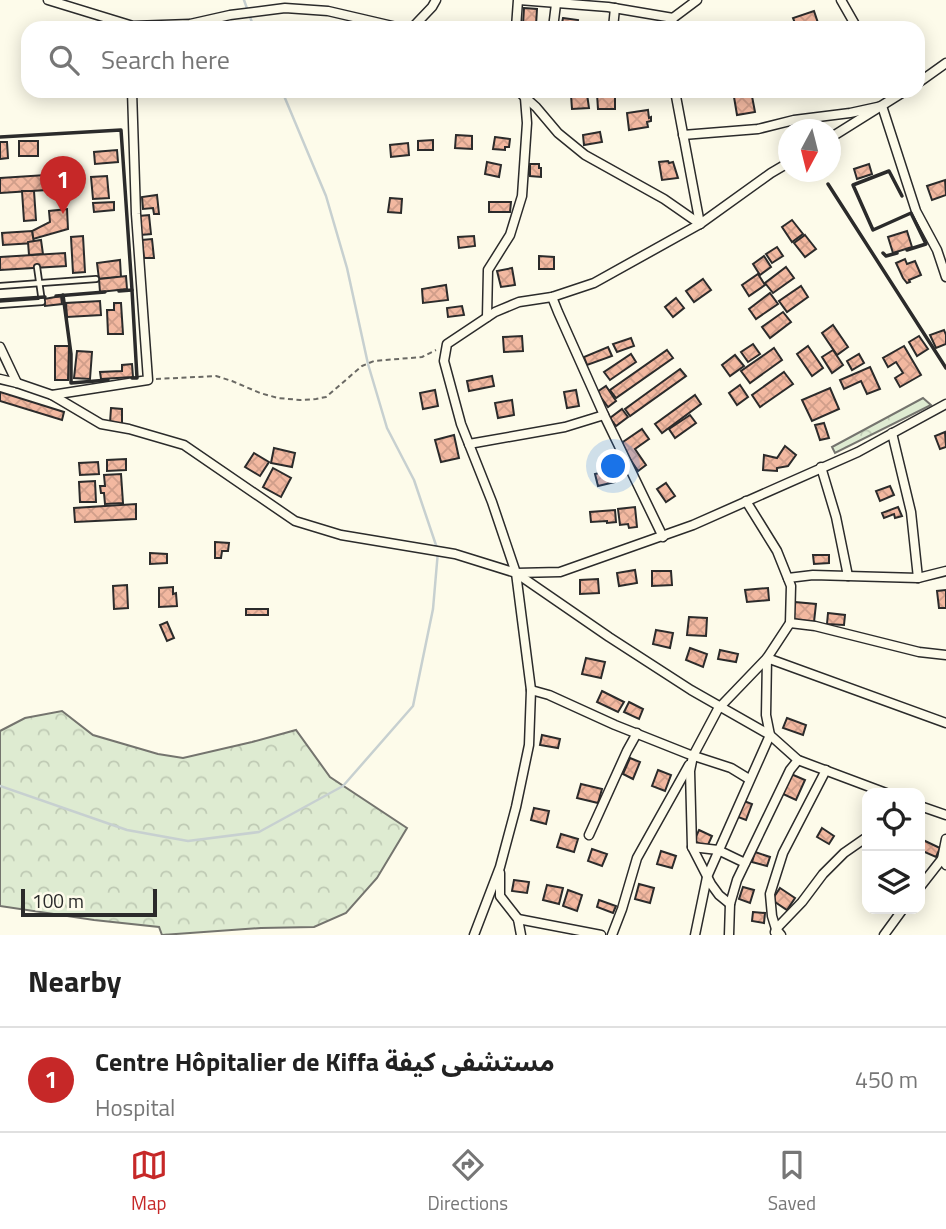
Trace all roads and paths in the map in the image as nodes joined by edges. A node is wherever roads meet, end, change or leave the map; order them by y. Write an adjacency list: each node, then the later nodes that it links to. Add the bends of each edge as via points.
1 (48, 0): 10 (street)
2 (436, 0): 13 (street)
3 (519, 0): 6 (street); 14 (street)
4 (697, 0): 9 (street)
5 (841, 0): 18 (street)
6 (539, 1): 7 (street)
7 (555, 4): 8 (street); 15 (street)
8 (615, 8): 9 (street); 16 (street)
9 (673, 18): 17 (street)
10 (114, 21)
11 (203, 21): 12 (street, via 285,8)
12 (371, 21)
13 (419, 21)
14 (517, 21)
15 (554, 21)
16 (614, 21)
17 (672, 21)
18 (853, 21)
19 (946, 63): 20 (street)
20 (925, 78)
21 (132, 98): 42 (street)
22 (526, 98): 38 (street, via 522,196 510,235 488,270)
23 (529, 98): 30 (street, via 558,133 585,155)
24 (676, 98): 28 (street)
25 (889, 98): 26 (street)
26 (882, 106): 27 (street); 28 (street, via 758,129); 32 (street, via 916,211)
27 (841, 132)
28 (683, 135): 30 (street)
29 (778, 169): 30 (street)
30 (700, 224): 36 (street, via 594,283)
31 (37, 267): 34 (lane)
32 (946, 277)
33 (96, 279): 34 (lane)
34 (39, 284): 35 (lane); 37 (lane, via 42,302)
35 (0, 286)
36 (552, 297): 38 (street, via 519,302); 46 (street)
37 (0, 305)
38 (487, 317): 39 (street)
39 (447, 344): 42 (path, via 422,357 374,360 326,397 316,399 278,398 216,376); 48 (street, via 444,361)
40 (0, 347): 43 (street)
41 (0, 379): 43 (street)
42 (148, 380): 44 (street)
43 (17, 383): 44 (street)
44 (52, 395): 53 (street, via 102,424 184,445 295,520 341,535 455,554)
45 (946, 404): 47 (street)
46 (604, 415): 48 (street, via 565,427); 51 (street)
47 (892, 433): 49 (street); 56 (street, via 912,512)
48 (469, 444): 53 (street)
49 (821, 467): 50 (street); 54 (street)
50 (746, 501): 51 (street); 55 (street)
51 (663, 537): 53 (street, via 560,572)
52 (946, 572): 56 (street)
53 (516, 573): 60 (street); 61 (street)
54 (848, 576): 55 (street); 56 (street)
55 (788, 578): 57 (street)
56 (918, 578)
57 (790, 623): 58 (street); 59 (street)
58 (946, 655)
59 (767, 658): 61 (street); 62 (street); 64 (street)
60 (531, 690): 63 (street); 79 (street, via 529,745)
61 (722, 706): 64 (street); 65 (street)
62 (946, 723)
63 (637, 733): 65 (street); 72 (street)
64 (770, 735): 66 (street); 68 (street)
65 (693, 756): 68 (street); 75 (street); 89 (street, via 636,858)
66 (798, 760): 67 (street); 78 (street)
67 (826, 770): 69 (street); 85 (street, via 783,853 770,894)
68 (750, 779): 76 (street)
69 (872, 788)
70 (925, 808): 71 (street)
71 (946, 815)
72 (589, 835)
73 (946, 839): 77 (street)
74 (862, 840): 85 (street, via 823,874)
75 (692, 847): 76 (street); 80 (street)
76 (718, 850): 78 (street); 80 (street)
77 (944, 862): 81 (street)
78 (745, 863): 82 (street)
79 (500, 867): 84 (street, via 500,896); 86 (street)
80 (707, 877): 82 (street); 90 (street)
81 (925, 882)
82 (730, 904): 91 (street)
83 (899, 914): 92 (street)
84 (518, 919): 87 (street); 88 (street)
85 (777, 933)
86 (474, 935)
87 (521, 935)
88 (601, 935)
89 (612, 935)
90 (695, 935)
91 (729, 935)
92 (884, 935)

